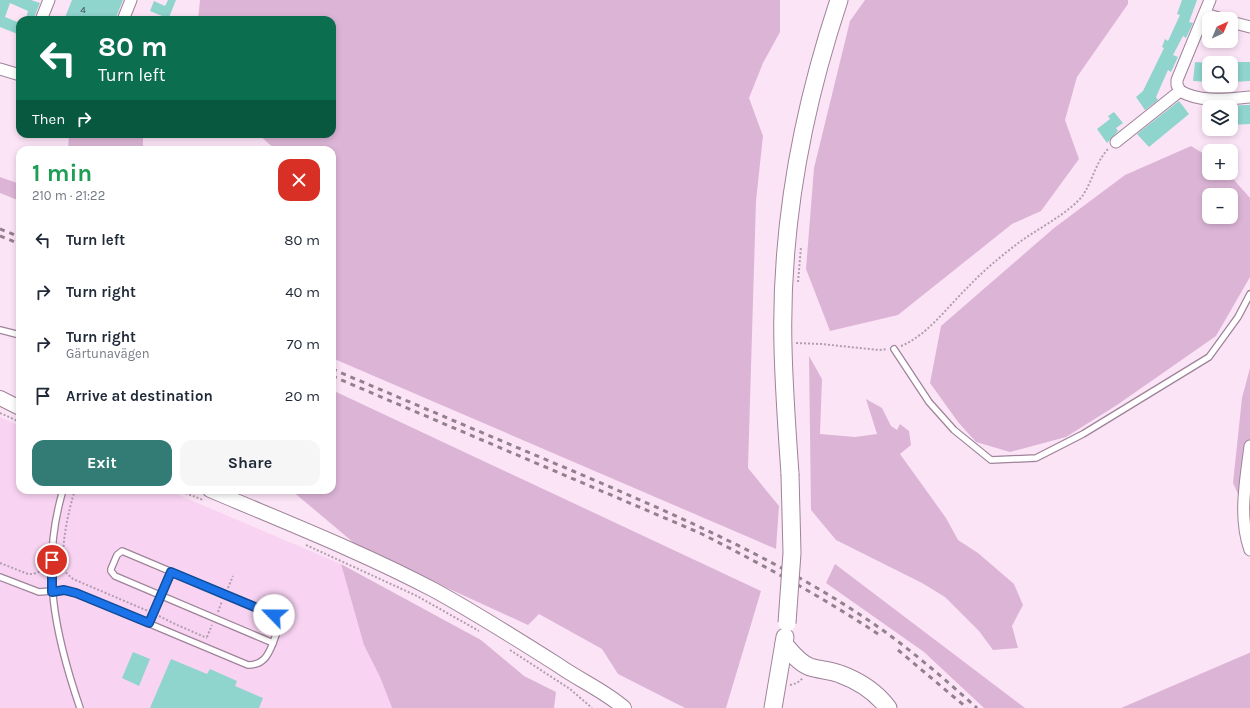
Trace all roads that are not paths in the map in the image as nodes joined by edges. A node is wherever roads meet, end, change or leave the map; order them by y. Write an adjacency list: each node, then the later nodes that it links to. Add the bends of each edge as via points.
1 (49, 0): 6 (street)
2 (131, 0): 7 (street)
3 (839, 0): 33 (main road, bridge, via 809,104 789,219 783,296 783,347 792,553)
4 (1210, 0): 5 (street)
5 (1206, 12)
6 (43, 16)
7 (125, 16)
8 (1202, 21): 14 (street, via 1177,80)
9 (1238, 24): 10 (street)
10 (1250, 27)
11 (0, 68): 12 (street); 13 (street)
12 (16, 68)
13 (16, 73)
14 (1180, 91): 15 (street, via 1194,97 1216,100); 16 (street)
15 (1250, 97)
16 (1116, 142)
17 (1250, 294): 20 (lane, via 1238,317 1209,357 1083,434 1036,458 991,460 949,424 929,402)
18 (0, 330): 19 (lane)
19 (16, 334)
20 (894, 349)
21 (0, 398): 22 (street)
22 (16, 406)
23 (1250, 446): 26 (street, via 1244,494 1245,535)
24 (62, 494): 29 (lane, via 54,536)
25 (207, 495): 35 (street, via 345,547 432,589 479,615)
26 (1250, 550)
27 (171, 572): 30 (lane); 30 (lane, via 125,552 119,552 117,555 112,569 113,574); 32 (lane, via 278,617 280,627)
28 (0, 577): 29 (lane, via 39,592)
29 (52, 592): 31 (lane, via 64,590 76,593); 37 (lane, via 58,636)
30 (161, 595): 31 (lane); 32 (lane)
31 (149, 623): 32 (lane, via 248,665 257,664 265,659)
32 (273, 644)
33 (784, 644): 34 (main road, via 796,658); 36 (main road)
34 (809, 666): 36 (main road, via 789,674); 41 (main road, via 852,679 876,695)
35 (579, 680): 38 (street); 39 (street, via 604,693)
36 (778, 682): 40 (main road)
37 (80, 708)
38 (610, 708)
39 (624, 708)
40 (773, 708)
41 (888, 708)

